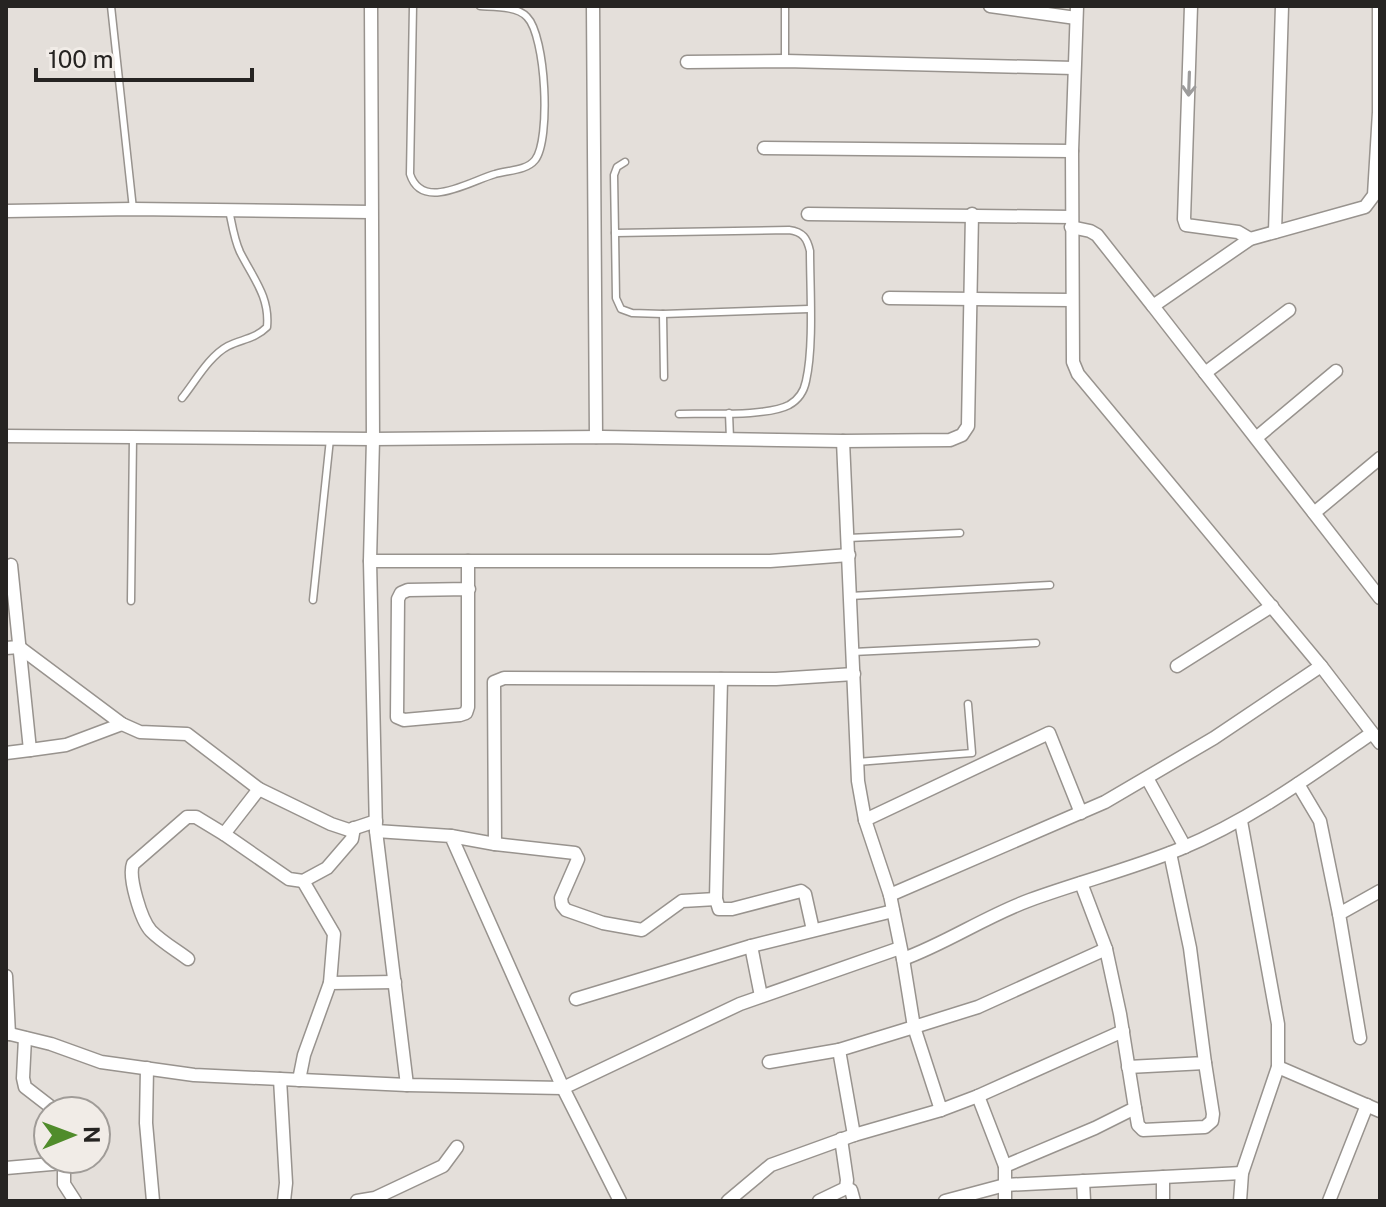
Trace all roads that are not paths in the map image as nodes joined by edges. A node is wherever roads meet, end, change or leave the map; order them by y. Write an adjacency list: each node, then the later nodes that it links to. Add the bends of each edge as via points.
1 (111, 6): 19 (lane)
2 (371, 6): 22 (street)
3 (413, 6): 4 (lane, via 410,174 417,188 427,193 528,166 537,157 544,70 535,29 516,10)
4 (480, 6)
5 (593, 6): 44 (street)
6 (785, 6): 12 (lane)
7 (990, 6): 10 (street)
8 (1191, 6): 28 (street, one-way to 28, via 1184,219 1186,225 1238,232)
9 (1282, 6): 26 (street)
10 (1077, 12): 14 (street)
11 (1379, 14): 15 (street)
12 (785, 61): 13 (street); 14 (street)
13 (687, 62)
14 (1074, 68): 17 (street)
15 (1379, 112): 26 (street, via 1371,202)
16 (764, 148): 17 (street)
17 (1072, 151): 25 (street)
18 (625, 162): 27 (lane, via 614,175)
19 (133, 209): 20 (street); 21 (street)
20 (229, 210): 22 (street); 39 (lane, via 236,242 269,311 267,327 226,346)
21 (6, 211)
22 (371, 212): 47 (street)
23 (808, 214): 24 (street)
24 (972, 214): 25 (street); 30 (street)
25 (1071, 222): 31 (street); 32 (street, via 1097,235)
26 (1275, 232): 28 (street)
27 (615, 233): 33 (lane, via 799,232 810,251); 35 (lane, via 616,298 621,309)
28 (1250, 239): 32 (street)
29 (889, 298): 30 (street)
30 (972, 299): 31 (street); 49 (street, via 970,404 962,435 950,440)
31 (1071, 300): 66 (street, via 1078,374)
32 (1153, 306): 37 (street)
33 (809, 309): 35 (lane); 40 (lane, via 809,364 799,397 780,409)
34 (1289, 310): 37 (street)
35 (663, 314): 38 (lane)
36 (1336, 371): 45 (street)
37 (1205, 373): 45 (street)
38 (664, 377)
39 (182, 398)
40 (729, 413): 41 (lane); 48 (lane)
41 (679, 414)
42 (6, 436): 43 (street)
43 (133, 437): 46 (street); 65 (lane)
44 (596, 437): 47 (street); 48 (street)
45 (1256, 438): 51 (street)
46 (330, 439): 47 (street); 64 (lane)
47 (373, 439): 55 (street)
48 (730, 439): 49 (street)
49 (843, 441): 53 (street)
50 (1380, 458): 51 (street)
51 (1314, 513): 59 (street)
52 (960, 533): 53 (lane)
53 (848, 538): 54 (street)
54 (849, 555): 56 (street, via 770,561); 62 (street)
55 (370, 561): 56 (street); 86 (street)
56 (468, 561): 61 (street)
57 (11, 565): 68 (street)
58 (1380, 572): 59 (street)
59 (1368, 583): 63 (street)
60 (1050, 585): 62 (lane)
61 (469, 589): 61 (street, via 466,713 397,717 401,593)
62 (850, 596): 69 (street)
63 (1380, 598)
64 (313, 600)
65 (131, 601)
66 (1272, 606): 70 (street); 71 (street)
67 (1036, 643): 69 (lane)
68 (12, 647): 75 (street); 77 (street)
69 (853, 652): 72 (street)
70 (1177, 666)
71 (1321, 666): 76 (street); 80 (street)
72 (854, 674): 73 (street); 79 (street)
73 (721, 679): 90 (street, via 494,682); 97 (street)
74 (968, 704): 79 (lane, via 972,753)
75 (122, 724): 77 (street, via 66,745); 82 (street, via 140,732 187,734)
76 (1376, 738): 81 (street)
77 (30, 750): 78 (street)
78 (6, 753)
79 (857, 762): 84 (street)
80 (1147, 778): 83 (street); 91 (street)
81 (1298, 784): 85 (street); 99 (street, via 1320,821)
82 (259, 789): 87 (street, via 331,824); 88 (street)
83 (1081, 813): 84 (street, via 1049,733); 96 (street)
84 (865, 820): 96 (street)
85 (1241, 821): 91 (street); 119 (street, via 1278,1024)
86 (376, 826): 87 (street); 89 (street); 106 (street)
87 (354, 828): 93 (street, via 352,839 327,868)
88 (224, 834): 93 (street, via 289,879); 104 (street, via 187,817 130,872 144,921)
89 (451, 836): 90 (street); 124 (street)
90 (495, 844): 97 (street, via 575,853 578,859 562,905 603,923 642,930 687,898)
91 (1185, 847): 92 (street)
92 (1170, 853): 94 (street); 117 (street, via 1190,948)
93 (303, 881): 107 (street, via 334,934)
94 (1081, 883): 102 (street); 103 (street, via 1027,901 929,950)
95 (1380, 891): 99 (street)
96 (890, 895): 98 (street)
97 (716, 899): 100 (street, via 723,911 801,891)
98 (893, 911): 100 (street); 103 (street)
99 (1339, 914): 114 (street)
100 (813, 930): 101 (street)
101 (751, 946): 108 (street); 109 (street)
102 (1106, 949): 110 (street, via 978,1007); 111 (street)
103 (902, 953): 108 (street); 110 (street)
104 (188, 959)
105 (6, 976): 112 (street)
106 (395, 982): 107 (street); 123 (street)
107 (330, 983): 122 (street)
108 (761, 996): 124 (street)
109 (576, 999)
110 (914, 1027): 115 (street); 129 (street)
111 (1123, 1031): 118 (street); 126 (street)
112 (7, 1033): 113 (street)
113 (25, 1038): 120 (street, via 101,1062); 125 (street, via 23,1078)
114 (1360, 1038)
115 (839, 1050): 116 (street); 131 (street)
116 (769, 1062)
117 (1205, 1063): 118 (street); 128 (street, via 1213,1114 1205,1127 1143,1130)
118 (1128, 1067): 128 (street)
119 (1278, 1067): 127 (street); 137 (street)
120 (147, 1068): 121 (street); 145 (street)
121 (280, 1079): 122 (street); 146 (street)
122 (299, 1080): 123 (street)
123 (407, 1085): 124 (street)
124 (563, 1088): 143 (street)
125 (35, 1095)
126 (978, 1096): 129 (street); 135 (street)
127 (1367, 1105): 130 (street); 156 (street)
128 (1135, 1108): 135 (street)
129 (941, 1110): 131 (street)
130 (1380, 1111)
131 (854, 1135): 132 (street)
132 (841, 1139): 142 (street); 148 (street, via 771,1165)
133 (457, 1147): 147 (street, via 443,1166 375,1198)
134 (32, 1165): 136 (street)
135 (1005, 1166): 141 (street)
136 (6, 1168)
137 (1242, 1173): 139 (street); 155 (street)
138 (64, 1175): 144 (street)
139 (1163, 1177): 140 (street); 154 (street)
140 (1083, 1181): 141 (street); 153 (street)
141 (1005, 1185): 151 (street); 152 (street)
142 (846, 1188): 149 (street); 150 (street)
143 (618, 1200)
144 (75, 1201)
145 (153, 1201)
146 (284, 1201)
147 (357, 1201)
148 (728, 1201)
149 (819, 1201)
150 (854, 1201)
151 (945, 1201)
152 (1005, 1201)
153 (1084, 1201)
154 (1163, 1201)
155 (1240, 1201)
156 (1329, 1201)

